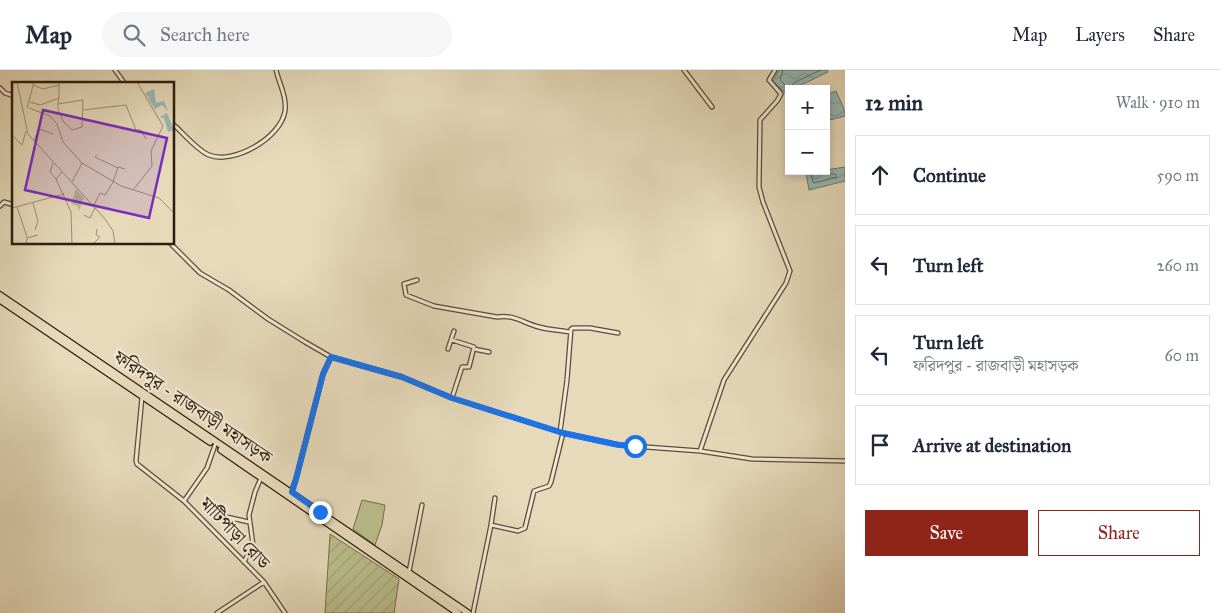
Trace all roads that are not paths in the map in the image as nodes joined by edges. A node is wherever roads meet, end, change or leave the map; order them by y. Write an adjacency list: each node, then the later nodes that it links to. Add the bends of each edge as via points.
1 (115, 70): 5 (street)
2 (276, 70): 9 (street, via 285,111 274,134 263,143 218,157 208,155)
3 (684, 70): 8 (street)
4 (775, 70): 28 (street, via 769,80 781,96 760,120 759,187 790,271 786,283 724,380)
5 (124, 82)
6 (0, 88): 7 (street)
7 (12, 95)
8 (712, 107)
9 (175, 126)
10 (12, 204): 11 (street, via 4,202)
11 (0, 206)
12 (172, 245): 23 (street, via 200,273)
13 (417, 280): 17 (street, via 404,284 406,295 434,306 514,317 539,327)
14 (0, 294): 31 (main road, ফরিদপুর - রাজবাড়ী মহাসড়ক)
15 (0, 300): 24 (main road, ফরিদপুর - রাজবাড়ী মহাসড়ক)
16 (454, 331): 19 (street)
17 (570, 332): 18 (street, via 573,328 590,328); 26 (street)
18 (618, 333)
19 (452, 340): 20 (street); 21 (street)
20 (448, 349)
21 (474, 349): 22 (street); 25 (street, via 469,366 462,367)
22 (489, 352)
23 (331, 357): 25 (street, via 402,377); 31 (street, via 323,374)
24 (142, 397): 27 (main road, ফরিদপুর - রাজবাড়ী মহাসড়ক); 33 (street, via 137,464)
25 (452, 398): 26 (street)
26 (561, 433): 28 (street, via 619,445); 37 (street, via 550,484 534,491 525,528 518,531)
27 (215, 445): 30 (main road, ফরিদপুর - রাজবাড়ী মহাসড়ক); 33 (street, মাটিপাড়া রোড, via 207,468)
28 (700, 452): 29 (street, via 752,459)
29 (845, 461)
30 (261, 478): 36 (street, via 252,499); 43 (main road, ফরিদপুর - রাজবাড়ী মহাসড়ক)
31 (292, 492): 39 (main road, ফরিদপুর - রাজবাড়ী মহাসড়ক)
32 (495, 498): 37 (street)
33 (184, 501): 38 (street, মাটিপাড়া রোড)
34 (422, 505): 39 (street)
35 (222, 516): 36 (street)
36 (249, 522): 38 (street, via 253,541)
37 (491, 525): 45 (street)
38 (244, 562): 40 (street, মাটিপাড়া রোড)
39 (409, 572): 44 (main road, ফরিদপুর - রাজবাড়ী মহাসড়ক)
40 (264, 582): 41 (street); 42 (street, মাটিপাড়া রোড)
41 (217, 613)
42 (285, 613)
43 (458, 613)
44 (468, 613)
45 (472, 613)

